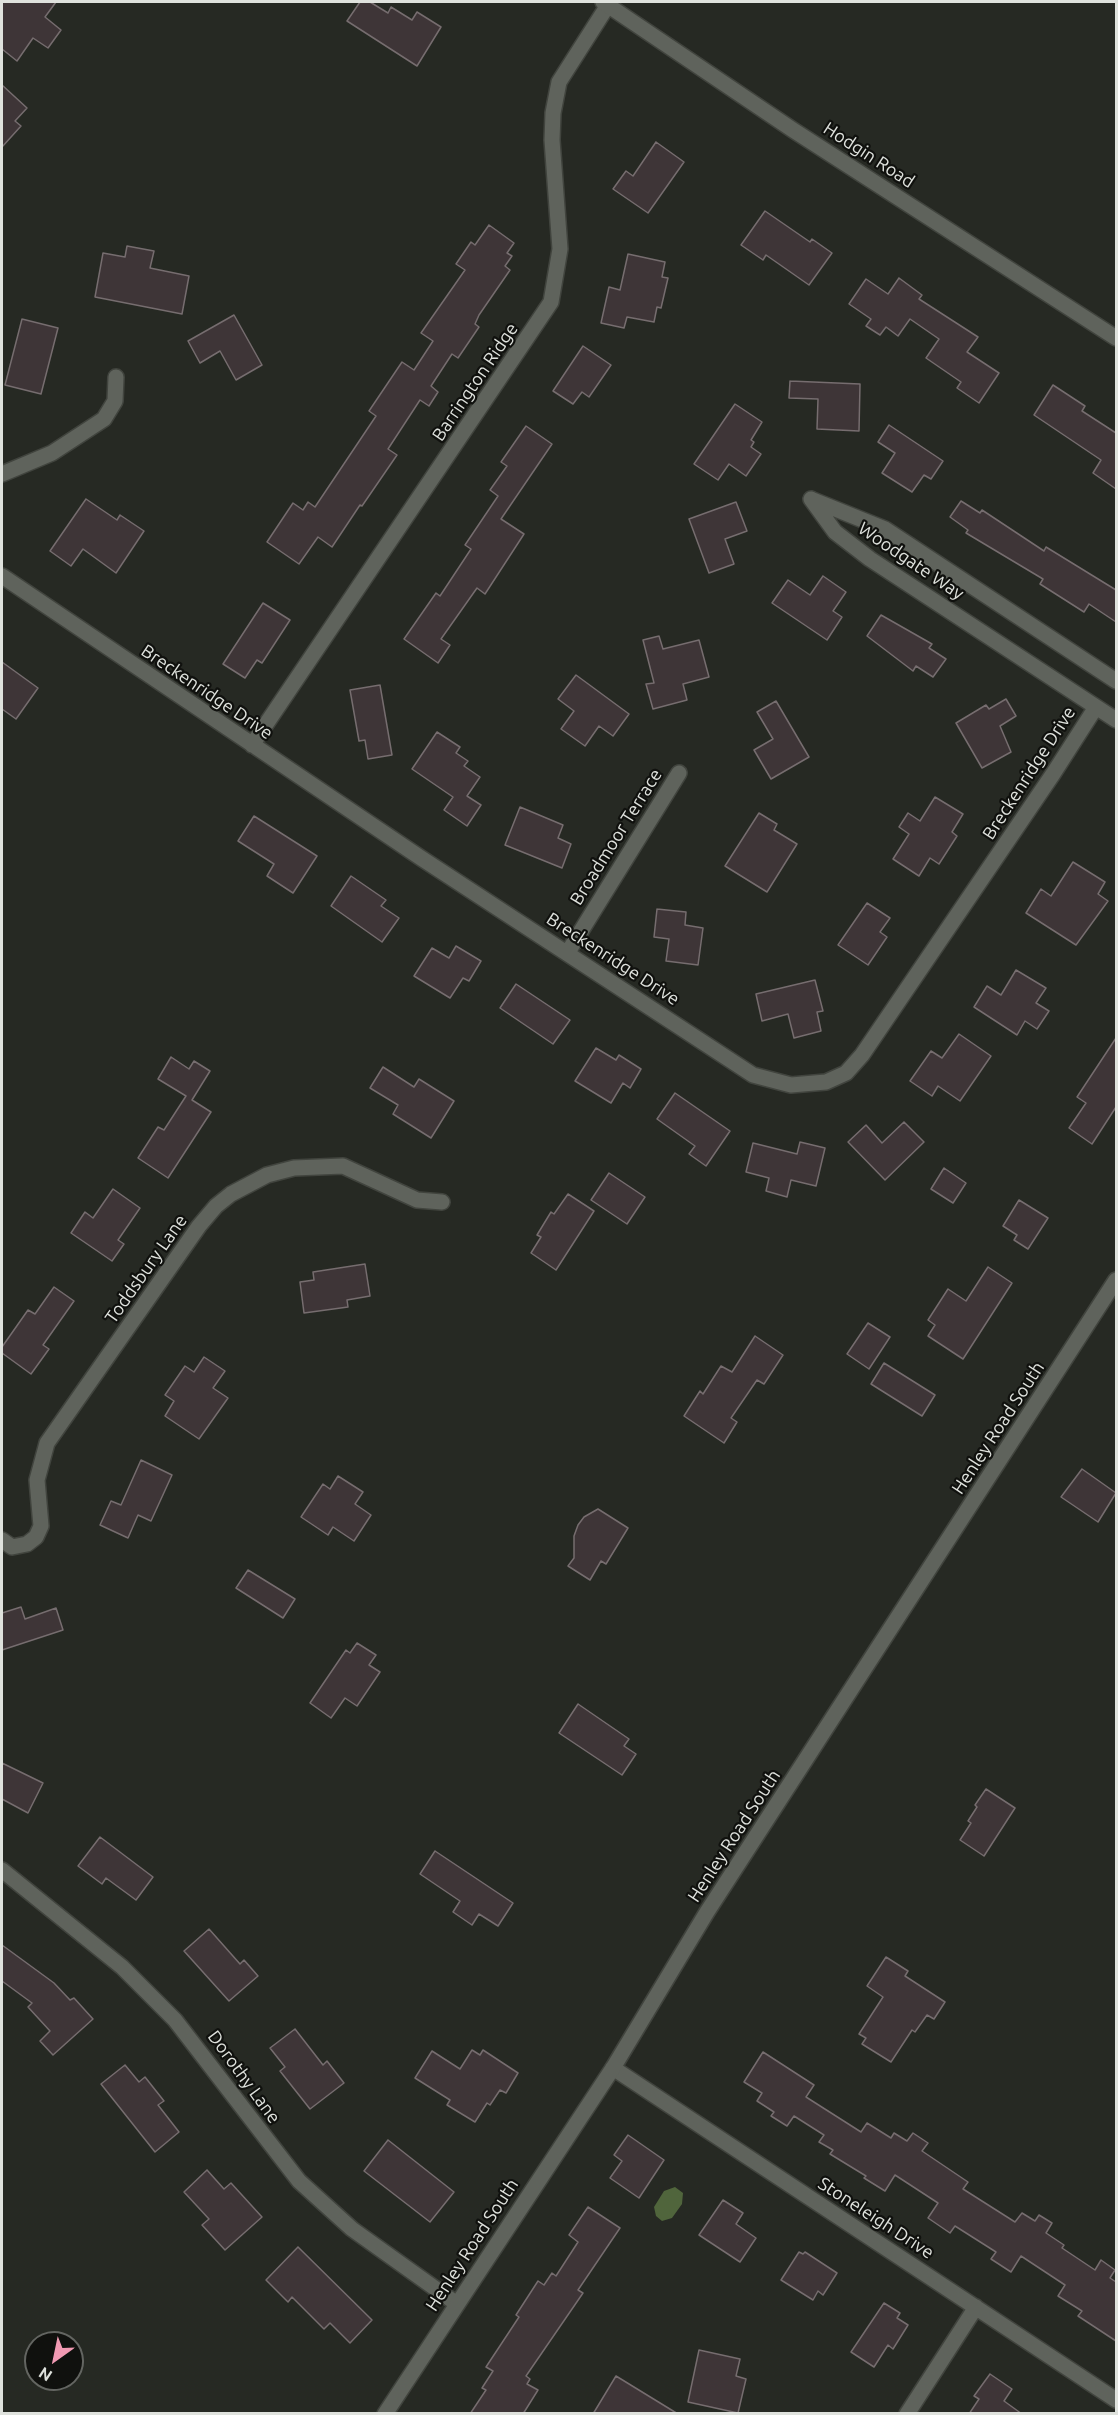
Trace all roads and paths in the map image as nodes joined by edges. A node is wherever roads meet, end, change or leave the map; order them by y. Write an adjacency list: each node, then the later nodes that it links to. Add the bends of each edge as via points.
1 (607, 2): 2 (street, Hodgin Road, via 793,130); 9 (street, Barrington Ridge, via 559,82 553,113 560,249 551,302)
2 (1116, 338)
3 (116, 377): 4 (street, via 115,401 104,419 52,453)
4 (2, 474)
5 (2, 576): 9 (street, Breckenridge Drive)
6 (1116, 681): 7 (street, Woodgate Way, via 885,529 811,500 835,532 870,559)
7 (1096, 707): 8 (street, Woodgate Way); 11 (street, Breckenridge Drive, via 878,1036 846,1073 826,1082 791,1085 753,1075)
8 (1116, 720)
9 (252, 745): 11 (street, Breckenridge Drive)
10 (679, 773): 11 (street, Broadmoor Terrace)
11 (568, 952)
12 (442, 1202): 14 (street, Toddsbury Lane, via 417,1200 343,1166 294,1168 267,1175 231,1194 199,1226 47,1443 37,1480 41,1526 36,1537 27,1544 12,1546)
13 (1116, 1280): 16 (street, Henley Road South, via 712,1905)
14 (2, 1540)
15 (2, 1870): 17 (street, Dorothy Lane, via 122,1967 176,2020 276,2154 322,2204)
16 (613, 2068): 17 (street, Henley Road South); 18 (street, Stoneleigh Drive)
17 (457, 2304): 20 (street, Henley Road South)
18 (976, 2307): 19 (street, Stoneleigh Drive); 21 (street)
19 (1116, 2400)
20 (385, 2414)
21 (907, 2414)

